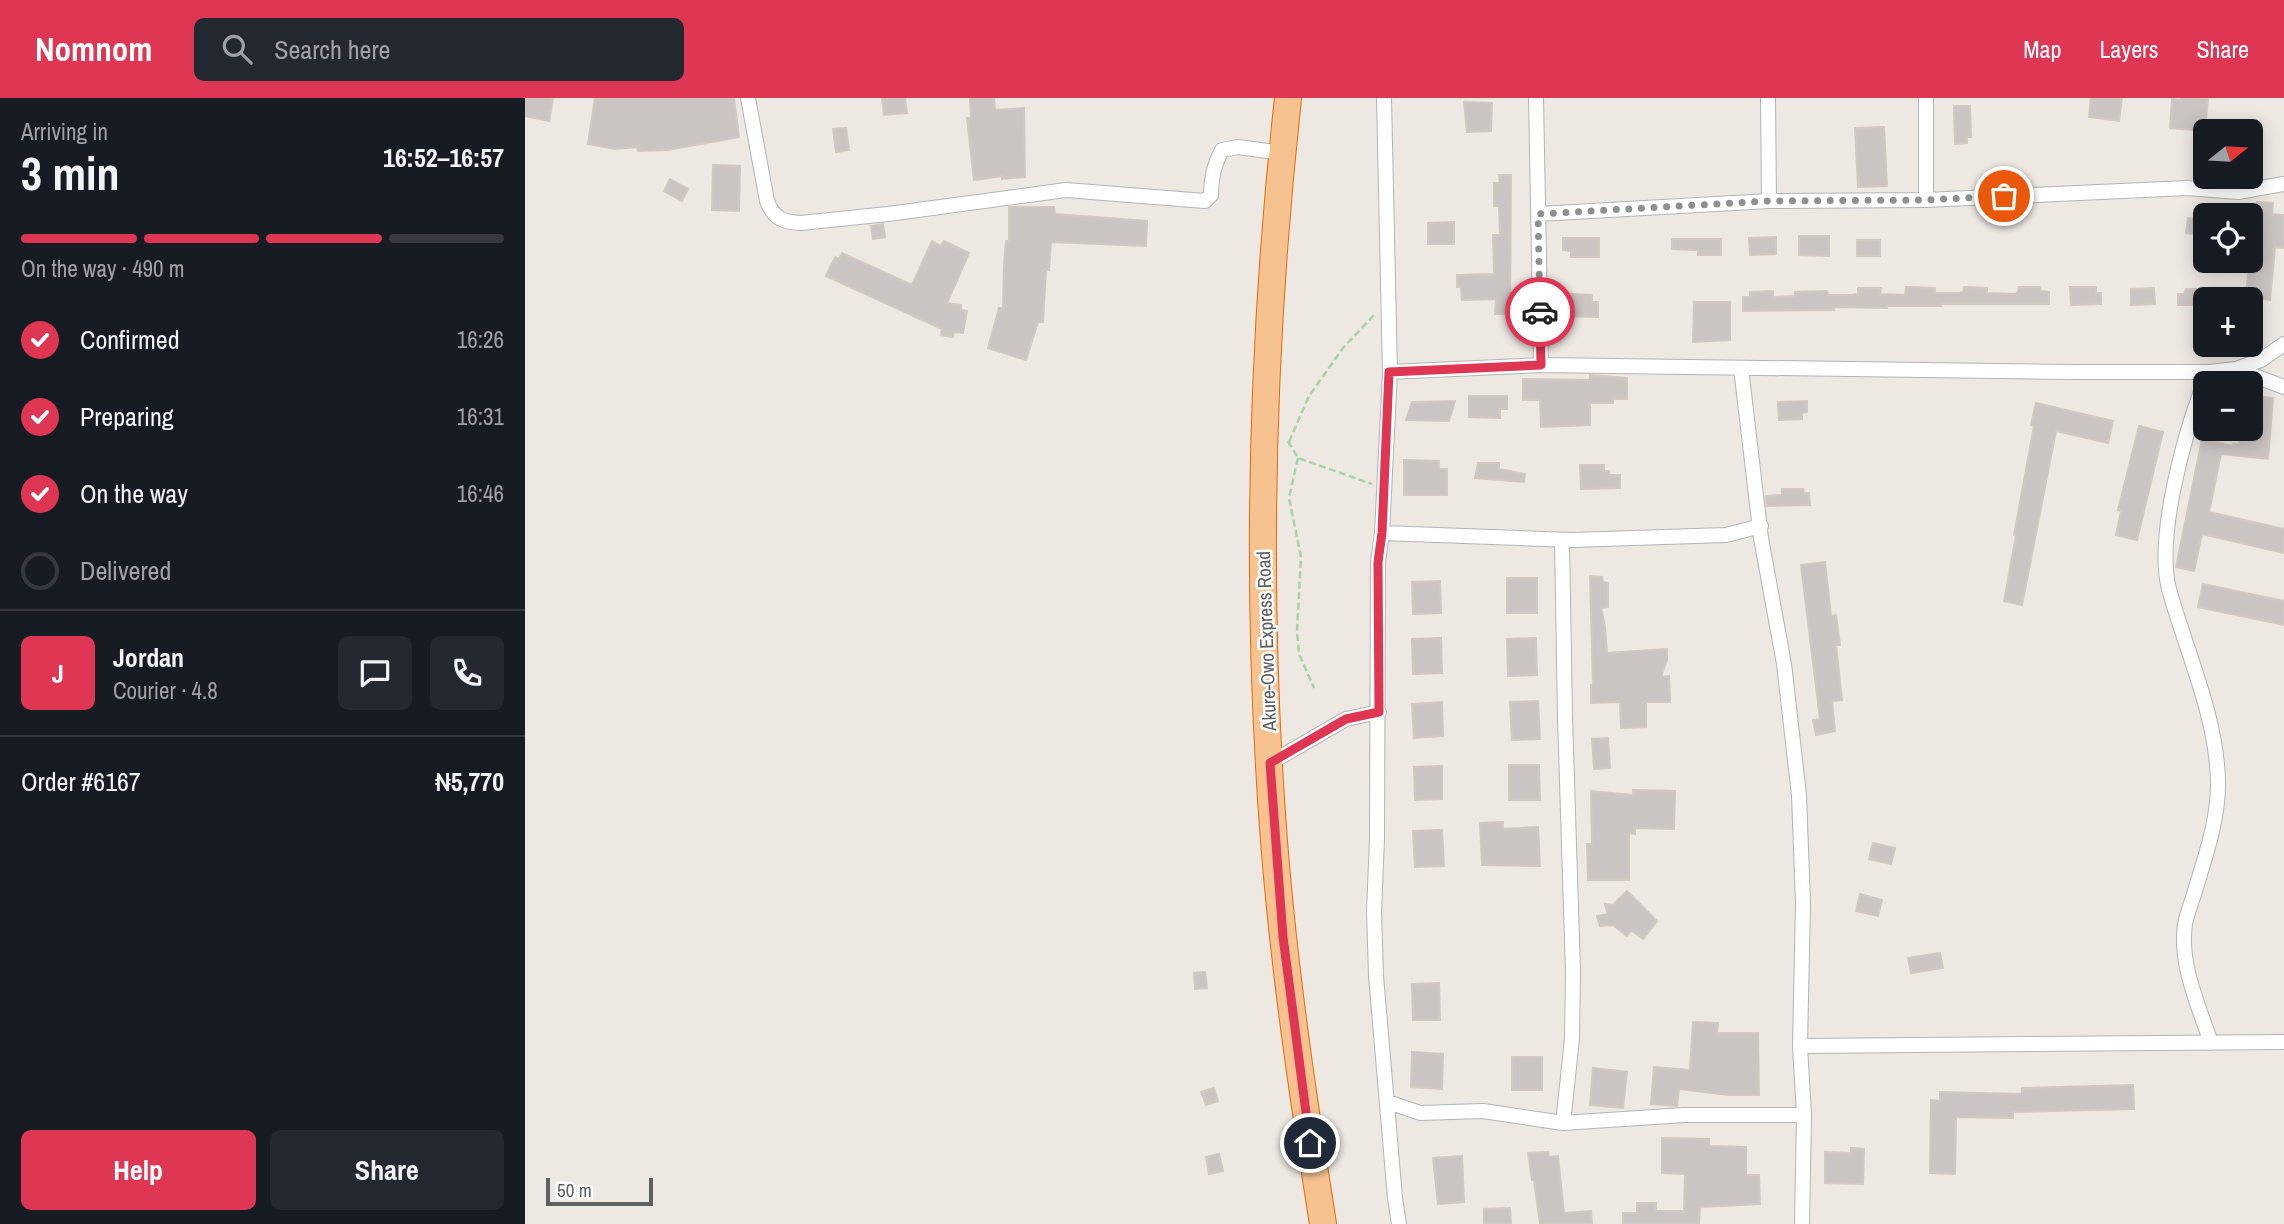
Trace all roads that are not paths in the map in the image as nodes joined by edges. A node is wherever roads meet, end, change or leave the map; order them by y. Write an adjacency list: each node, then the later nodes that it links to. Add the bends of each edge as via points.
1 (748, 98): 7 (street, via 767,201 771,212 787,222 888,214 1066,190 1205,201 1211,195 1211,180 1222,150 1238,147)
2 (1288, 98): 7 (highway, Akure-Owo Express Road)
3 (1384, 98): 17 (street)
4 (1536, 98): 11 (street)
5 (1768, 98): 10 (street)
6 (1926, 98): 9 (street)
7 (1282, 153): 25 (highway, Akure-Owo Express Road, via 1265,427 1264,616)
8 (2284, 184): 9 (street, via 2238,192 2187,188)
9 (1926, 200): 10 (street)
10 (1769, 201): 11 (street)
11 (1538, 214): 13 (street)
12 (2284, 344): 15 (street, via 2261,360)
13 (1541, 365): 14 (street); 17 (street)
14 (1741, 368): 18 (street); 21 (street)
15 (2236, 369): 16 (street); 19 (street)
16 (2218, 371)
17 (1389, 372): 22 (street)
18 (2193, 372)
19 (2284, 387)
20 (2193, 410): 27 (street, via 2173,495 2166,554 2168,587 2197,673 2218,779 2215,821 2185,924 2189,977)
21 (1761, 526): 23 (street, via 1726,536); 28 (street, via 1799,795 1803,903)
22 (1382, 533): 23 (street); 24 (street, via 1378,562)
23 (1562, 540): 31 (street, via 1573,972)
24 (1379, 712): 25 (street, via 1346,719); 29 (street, via 1374,911)
25 (1270, 763): 32 (highway, Akure-Owo Express Road, via 1283,937)
26 (2284, 1042): 27 (street)
27 (2211, 1043): 28 (street)
28 (1800, 1046): 30 (street)
29 (1388, 1102): 31 (street, via 1420,1113 1483,1111); 33 (street)
30 (1804, 1115): 31 (street, via 1684,1115); 34 (street)
31 (1563, 1123)
32 (1323, 1224)
33 (1399, 1224)
34 (1802, 1224)

